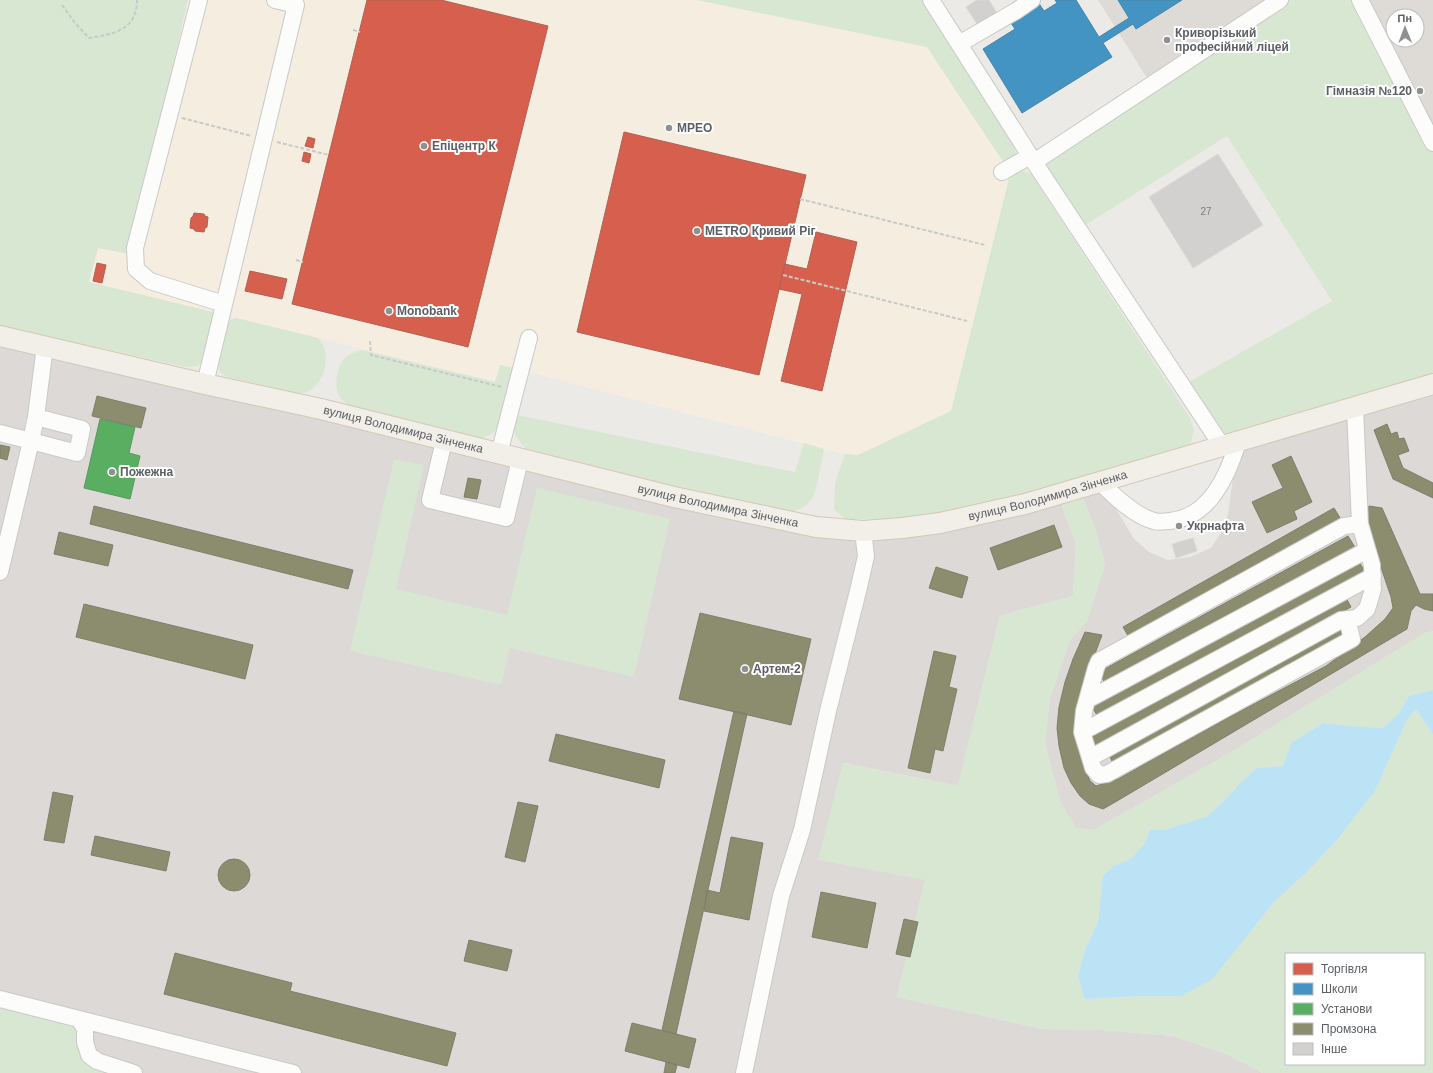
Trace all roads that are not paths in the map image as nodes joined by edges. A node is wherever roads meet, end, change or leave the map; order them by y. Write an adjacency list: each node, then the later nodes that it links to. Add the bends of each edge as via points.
1 (199, 0): 11 (street, via 135,248 136,269 150,281)
2 (275, 0): 11 (street, via 296,5)
3 (931, 0): 7 (street)
4 (1032, 0): 7 (street)
5 (1280, 0): 9 (street)
6 (1360, 0): 8 (street)
7 (959, 44): 9 (street)
8 (1433, 143)
9 (1032, 159): 10 (street); 22 (street)
10 (1002, 172)
11 (224, 304): 15 (street)
12 (0, 336): 14 (main road, вулиця Володимира Зінченка)
13 (529, 338): 23 (street)
14 (45, 346): 15 (main road, вулиця Володимира Зінченка); 18 (street)
15 (205, 384): 21 (main road, вулиця Володимира Зінченка)
16 (1433, 384): 17 (main road, вулиця Володимира Зінченка)
17 (1355, 407): 22 (main road, вулиця Володимира Зінченка); 26 (street)
18 (36, 417): 20 (street); 20 (street, via 82,429 77,453)
19 (0, 432): 20 (street)
20 (31, 441): 29 (street)
21 (444, 441): 23 (main road, вулиця Володимира Зінченка); 24 (street, via 430,500 506,518)
22 (1230, 444): 25 (main road, вулиця Володимира Зінченка); 25 (street, via 1232,465 1224,480 1211,498 1196,511 1177,520 1155,522 1129,508)
23 (499, 454): 24 (main road, вулиця Володимира Зінченка)
24 (520, 460): 27 (main road, вулиця Володимира Зінченка, via 674,497 816,527)
25 (1100, 482): 27 (main road, вулиця Володимира Зінченка, via 1026,504 940,523)
26 (1360, 524): 28 (street); 32 (street, via 1344,526 1099,661)
27 (863, 531): 39 (street, via 866,556 802,830 780,896)
28 (1367, 550): 30 (street); 32 (street)
29 (0, 572)
30 (1373, 576): 31 (street, via 1373,589 1367,609 1357,618); 33 (street)
31 (1347, 619): 34 (street); 34 (street, via 1352,639 1107,774 1099,775 1093,768)
32 (1088, 699): 33 (street)
33 (1082, 732): 34 (street)
34 (1090, 758)
35 (0, 999): 36 (street)
36 (79, 1019): 37 (street, via 85,1029 89,1055 97,1061); 38 (street)
37 (134, 1073)
38 (293, 1073)
39 (744, 1073)

